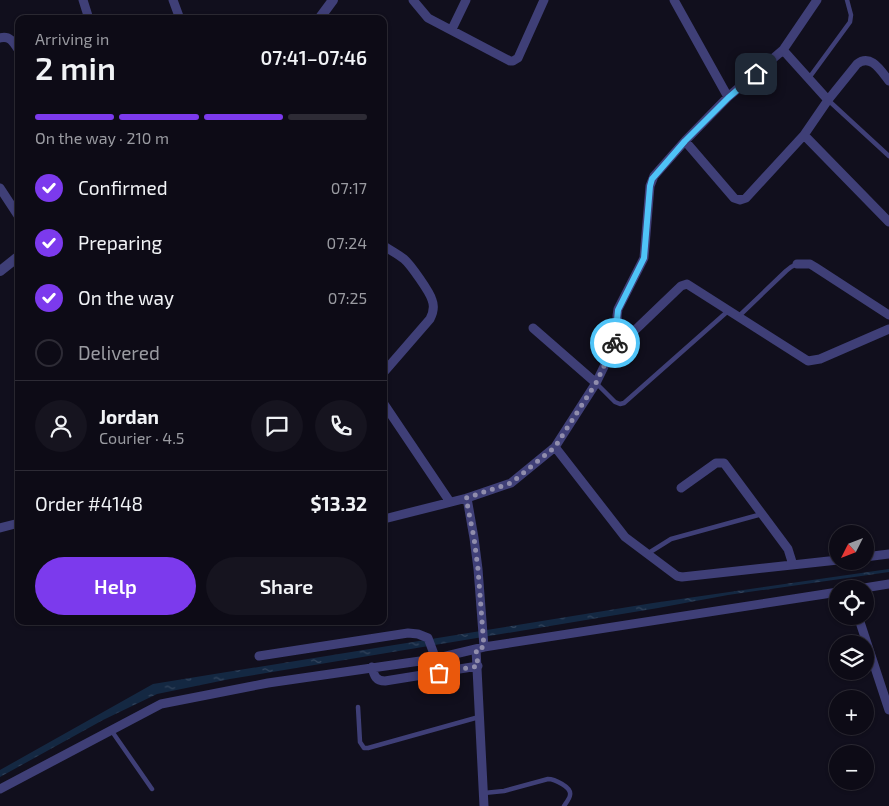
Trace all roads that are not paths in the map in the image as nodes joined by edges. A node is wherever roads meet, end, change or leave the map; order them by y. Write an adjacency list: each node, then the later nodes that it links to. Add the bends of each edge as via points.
1 (83, 0): 10 (street)
2 (173, 0): 11 (street)
3 (333, 0): 12 (street)
4 (413, 0): 13 (street, via 428,18)
5 (466, 0): 13 (street)
6 (544, 0): 13 (street, via 518,58 513,61)
7 (674, 0): 19 (street)
8 (817, 0): 16 (street)
9 (847, 0): 17 (lane, via 850,22)
10 (88, 15)
11 (179, 15)
12 (322, 15)
13 (452, 29)
14 (0, 38): 15 (street, via 9,38)
15 (15, 45)
16 (783, 50): 17 (street); 19 (street)
17 (809, 78): 20 (street)
18 (889, 81): 20 (street, via 874,63 865,59 857,64)
19 (728, 98): 22 (street)
20 (828, 100): 21 (street); 23 (lane)
21 (804, 136): 22 (street, via 746,198 740,200 734,198); 26 (street)
22 (685, 141): 36 (street, via 652,179 644,258 618,310)
23 (889, 156)
24 (0, 188): 25 (street)
25 (15, 211)
26 (889, 222)
27 (387, 248): 37 (street, via 407,262 430,294 434,307 430,320)
28 (15, 259): 30 (street)
29 (797, 264): 32 (street, via 816,267); 33 (lane)
30 (0, 271)
31 (729, 310): 33 (street); 36 (street, via 684,284 631,334); 38 (lane, via 626,403 615,402)
32 (889, 315)
33 (739, 316): 35 (street, via 808,361 820,359)
34 (533, 328): 38 (street)
35 (889, 329)
36 (619, 336): 38 (street)
37 (387, 369)
38 (596, 383): 40 (street)
39 (387, 408): 43 (street)
40 (555, 447): 42 (street, via 511,483); 48 (street, via 624,536)
41 (681, 488): 44 (street, via 716,463 724,463)
42 (466, 498): 43 (street); 57 (street, via 475,546 482,620)
43 (450, 502): 45 (street)
44 (762, 514): 48 (lane, via 671,539); 52 (street, via 788,549)
45 (387, 518)
46 (15, 523): 47 (street)
47 (0, 528)
48 (647, 554): 52 (street, via 679,577)
49 (889, 554): 50 (street)
50 (874, 556)
51 (829, 561): 52 (street)
52 (793, 565)
53 (889, 584): 54 (street)
54 (874, 586)
55 (829, 593): 57 (street)
56 (861, 625): 65 (street)
57 (481, 645): 59 (street); 61 (street)
58 (259, 656): 59 (street, via 408,633 428,638)
59 (434, 656): 60 (street)
60 (418, 661): 62 (street); 63 (street)
61 (478, 666): 63 (street); 66 (street)
62 (372, 667): 63 (street, via 374,676 381,681); 67 (street, via 163,704)
63 (420, 676)
64 (358, 707): 66 (lane, via 360,742 364,748)
65 (889, 710)
66 (480, 717): 70 (street)
67 (111, 730): 68 (street); 69 (lane)
68 (0, 789)
69 (152, 789)
70 (484, 793): 71 (street); 72 (lane, via 553,779 571,793)
71 (484, 806)
72 (564, 806)

